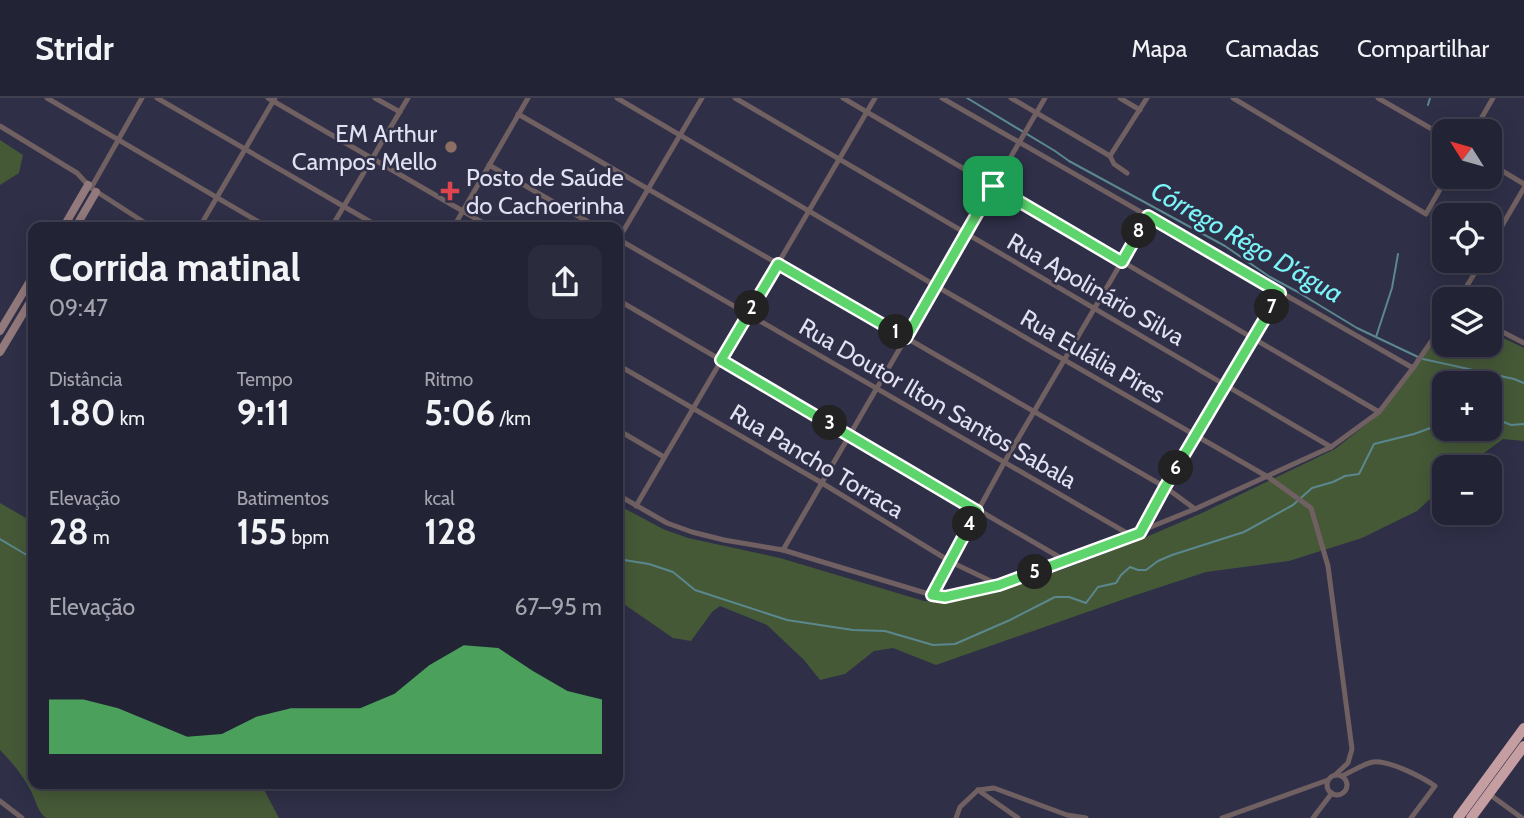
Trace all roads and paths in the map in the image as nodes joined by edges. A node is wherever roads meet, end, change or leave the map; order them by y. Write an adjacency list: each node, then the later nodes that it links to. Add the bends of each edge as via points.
1 (47, 98): 22 (street)
2 (63, 98): 22 (street)
3 (142, 98): 32 (street)
4 (157, 98): 34 (street)
5 (375, 98): 24 (street)
6 (408, 98): 24 (street)
7 (528, 98): 27 (street)
8 (617, 98): 31 (street, Rua Eulália Pires)
9 (702, 98): 31 (street)
10 (735, 98): 37 (street, Rua Apolinário Silva)
11 (843, 98): 25 (street)
12 (875, 98): 25 (street)
13 (942, 98): 33 (street)
14 (1011, 98): 26 (street)
15 (1045, 98): 26 (street)
16 (1120, 98): 23 (street)
17 (1147, 98): 23 (street)
18 (1233, 98): 45 (street, via 1426,214)
19 (1378, 98): 30 (street)
20 (1493, 98): 28 (street)
21 (272, 99): 34 (street); 36 (street)
22 (58, 105): 32 (street)
23 (1140, 110): 35 (street)
24 (400, 112): 36 (street)
25 (867, 112): 37 (street); 41 (street)
26 (1036, 112): 33 (street); 35 (street)
27 (518, 114): 38 (street); 44 (street)
28 (1481, 119)
29 (0, 126): 43 (street, via 77,173)
30 (1432, 129)
31 (680, 135): 44 (street); 48 (street, Rua Eulália Pires)
32 (118, 140): 43 (street); 46 (street)
33 (1020, 140): 41 (street); 50 (street)
34 (245, 149): 46 (street); 47 (street)
35 (1110, 156): 40 (street)
36 (373, 158): 47 (street); 49 (street)
37 (839, 159): 48 (street); 63 (street, Rua Apolinário Silva)
38 (489, 165): 49 (street); 60 (street)
39 (1502, 172): 42 (street)
40 (1127, 173)
41 (993, 186): 63 (street); 65 (street)
42 (1524, 186): 61 (street)
43 (92, 188): 51 (street); 52 (street); 53 (street)
44 (648, 189): 62 (street); 66 (street)
45 (1440, 189)
46 (217, 197): 54 (street); 55 (street)
47 (344, 206): 56 (street); 57 (street)
48 (809, 210): 66 (street); 68 (street, Rua Eulália Pires)
49 (463, 211): 58 (street); 59 (street)
50 (1148, 216): 65 (street); 69 (street)
51 (66, 222)
52 (78, 222)
53 (144, 222)
54 (202, 222)
55 (259, 222)
56 (335, 222)
57 (371, 222)
58 (457, 222)
59 (482, 222)
60 (588, 222)
61 (1502, 225)
62 (623, 232)
63 (966, 233): 68 (street); 72 (street, Rua Apolinário Silva)
64 (623, 243): 73 (street, Rua Doutor Ilton Santos Sabala)
65 (1122, 262): 72 (street); 77 (street)
66 (778, 264): 73 (street); 76 (street)
67 (28, 284): 74 (street)
68 (936, 286): 76 (street); 81 (street, Rua Eulália Pires)
69 (1280, 293): 77 (street); 84 (street)
70 (623, 303): 82 (street)
71 (28, 305): 80 (street)
72 (1094, 308): 81 (street); 85 (street, Rua Apolinário Silva)
73 (748, 314): 82 (street); 86 (street, Rua Doutor Ilton Santos Sabala)
74 (0, 331)
75 (1502, 332): 79 (street)
76 (906, 338): 86 (street); 88 (street)
77 (1253, 339): 85 (street); 89 (street)
78 (1432, 341): 84 (street)
79 (1523, 341)
80 (0, 352)
81 (1065, 359): 88 (street); 92 (street, Rua Eulália Pires)
82 (721, 360): 87 (street); 91 (street)
83 (623, 368): 87 (street, Rua Pancho Torraca)
84 (1413, 368): 89 (street)
85 (1226, 385): 92 (street); 93 (street, Rua Apolinário Silva)
86 (877, 388): 91 (street); 95 (street, Rua Doutor Ilton Santos Sabala)
87 (693, 408): 94 (street); 97 (street, Rua Pancho Torraca)
88 (1034, 412): 95 (street); 98 (street)
89 (1379, 412): 93 (street)
90 (623, 433): 94 (street)
91 (850, 435): 97 (street); 102 (street)
92 (1196, 435): 96 (street, Rua Eulália Pires); 98 (street)
93 (1331, 447): 96 (street)
94 (664, 457): 100 (street)
95 (1005, 461): 102 (street); 104 (street, Rua Doutor Ilton Santos Sabala)
96 (1268, 477): 101 (street); 112 (street, Rua Eulália Pires, via 1311,508 1328,566 1352,749)
97 (822, 483): 105 (street); 107 (street, Rua Pancho Torraca)
98 (1165, 487): 101 (street); 103 (street)
99 (623, 498): 100 (street)
100 (636, 506): 105 (street, via 692,532)
101 (1195, 509): 103 (street)
102 (977, 511): 106 (street); 107 (street)
103 (1140, 533): 104 (street)
104 (1132, 536): 106 (street)
105 (783, 550): 109 (street)
106 (1067, 561): 108 (street)
107 (951, 562): 108 (street, Rua Pancho Torraca); 109 (street)
108 (999, 585): 109 (street, via 945,597)
109 (932, 595)
110 (1524, 728): 129 (highway)
111 (1524, 746): 116 (highway)
112 (1339, 776): 113 (street, Rua Eulália Pires); 115 (street, Rua Eulália Pires, via 1346,782 1344,791); 128 (street, via 1373,762 1423,777 1435,786)
113 (1328, 780): 115 (street); 126 (street, Rua Eulália Pires)
114 (978, 790): 123 (street, via 960,807); 124 (street); 125 (street, via 993,788)
115 (1332, 793): 127 (street)
116 (1489, 794): 120 (street); 130 (highway)
117 (0, 801): 119 (street)
118 (1524, 810): 120 (street)
119 (13, 811): 121 (street); 122 (street)
120 (1520, 817)
121 (8, 818)
122 (22, 818)
123 (956, 818)
124 (1017, 818)
125 (1086, 818)
126 (1222, 818)
127 (1312, 818)
128 (1412, 818)
129 (1458, 818)
130 (1471, 818)

